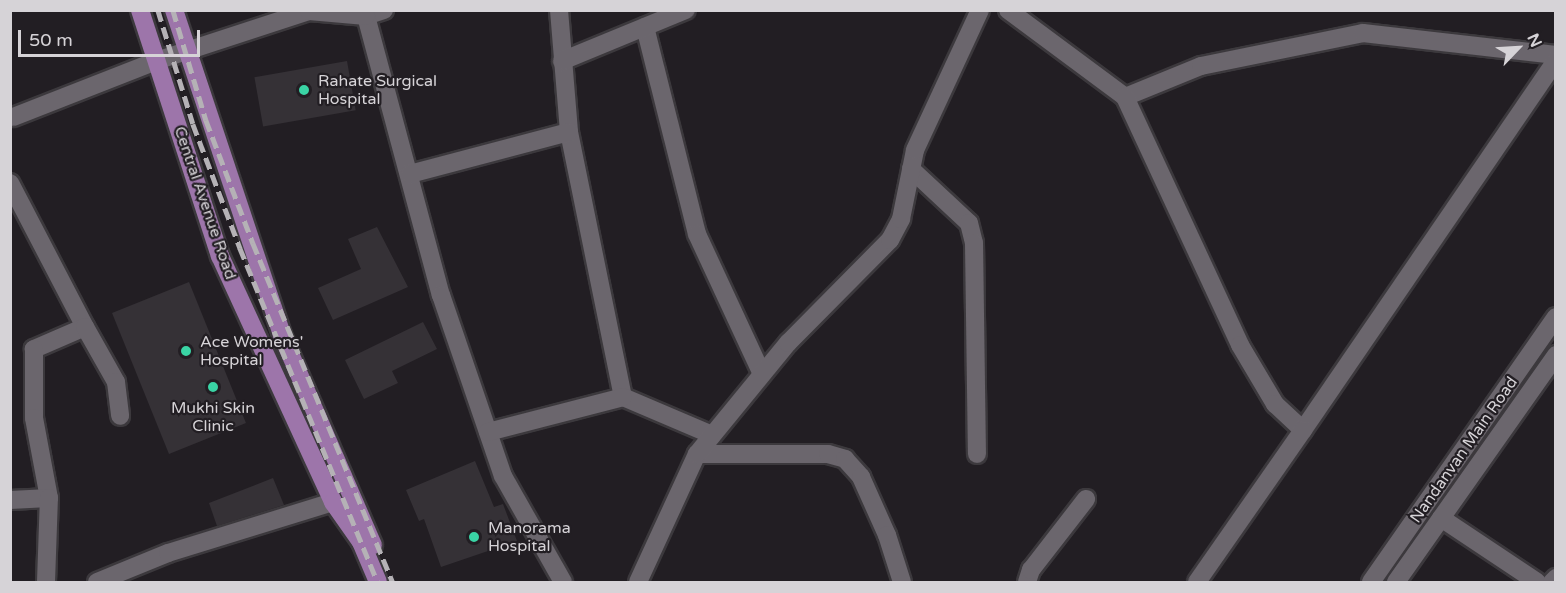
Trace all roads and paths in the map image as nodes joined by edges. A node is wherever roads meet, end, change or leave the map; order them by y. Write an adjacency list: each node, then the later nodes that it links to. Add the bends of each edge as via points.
1 (140, 10): 13 (main road, Central Avenue Road)
2 (174, 10): 11 (main road)
3 (384, 10): 9 (street)
4 (559, 10): 14 (street)
5 (686, 10): 10 (street)
6 (980, 10): 19 (street, via 930,114)
7 (1008, 10): 16 (street)
8 (309, 11): 9 (street); 11 (street)
9 (366, 16): 20 (street)
10 (645, 27): 14 (street); 25 (street, via 697,234)
11 (188, 50): 13 (street); 42 (main road, via 282,335)
12 (1556, 55): 16 (street, via 1363,33 1201,66)
13 (156, 61): 17 (street); 36 (main road, Central Avenue Road, via 220,256)
14 (562, 61): 18 (street)
15 (1556, 61): 28 (street)
16 (1125, 97): 28 (street, via 1240,345 1275,404)
17 (11, 116)
18 (569, 132): 20 (street); 26 (street)
19 (911, 169): 25 (street, via 901,219 890,240); 32 (street, via 969,223 974,243)
20 (410, 174): 29 (street, via 441,295)
21 (10, 183): 23 (street)
22 (1556, 317): 48 (street, Nandanvan Main Road)
23 (86, 327): 27 (street, via 116,382); 33 (street, via 34,349 34,418)
24 (1556, 355): 37 (street)
25 (762, 374): 30 (street)
26 (623, 397): 29 (street); 30 (street)
27 (120, 416)
28 (1303, 430): 47 (street)
29 (488, 432): 43 (street, via 503,476)
30 (712, 435): 31 (street)
31 (697, 454): 44 (street); 45 (street, via 828,454 845,459 861,477 887,535)
32 (977, 454)
33 (49, 498): 35 (street); 39 (street)
34 (1086, 499): 46 (street, via 1030,570)
35 (10, 500)
36 (333, 502): 40 (street, via 168,553); 41 (main road, Central Avenue Road, via 361,542)
37 (1441, 518): 49 (street); 50 (street)
38 (1556, 578): 51 (street)
39 (46, 582)
40 (97, 582)
41 (378, 582)
42 (390, 582)
43 (563, 582)
44 (638, 582)
45 (902, 582)
46 (1027, 582)
47 (1197, 582)
48 (1371, 582)
49 (1396, 582)
50 (1536, 582)
51 (1552, 582)

